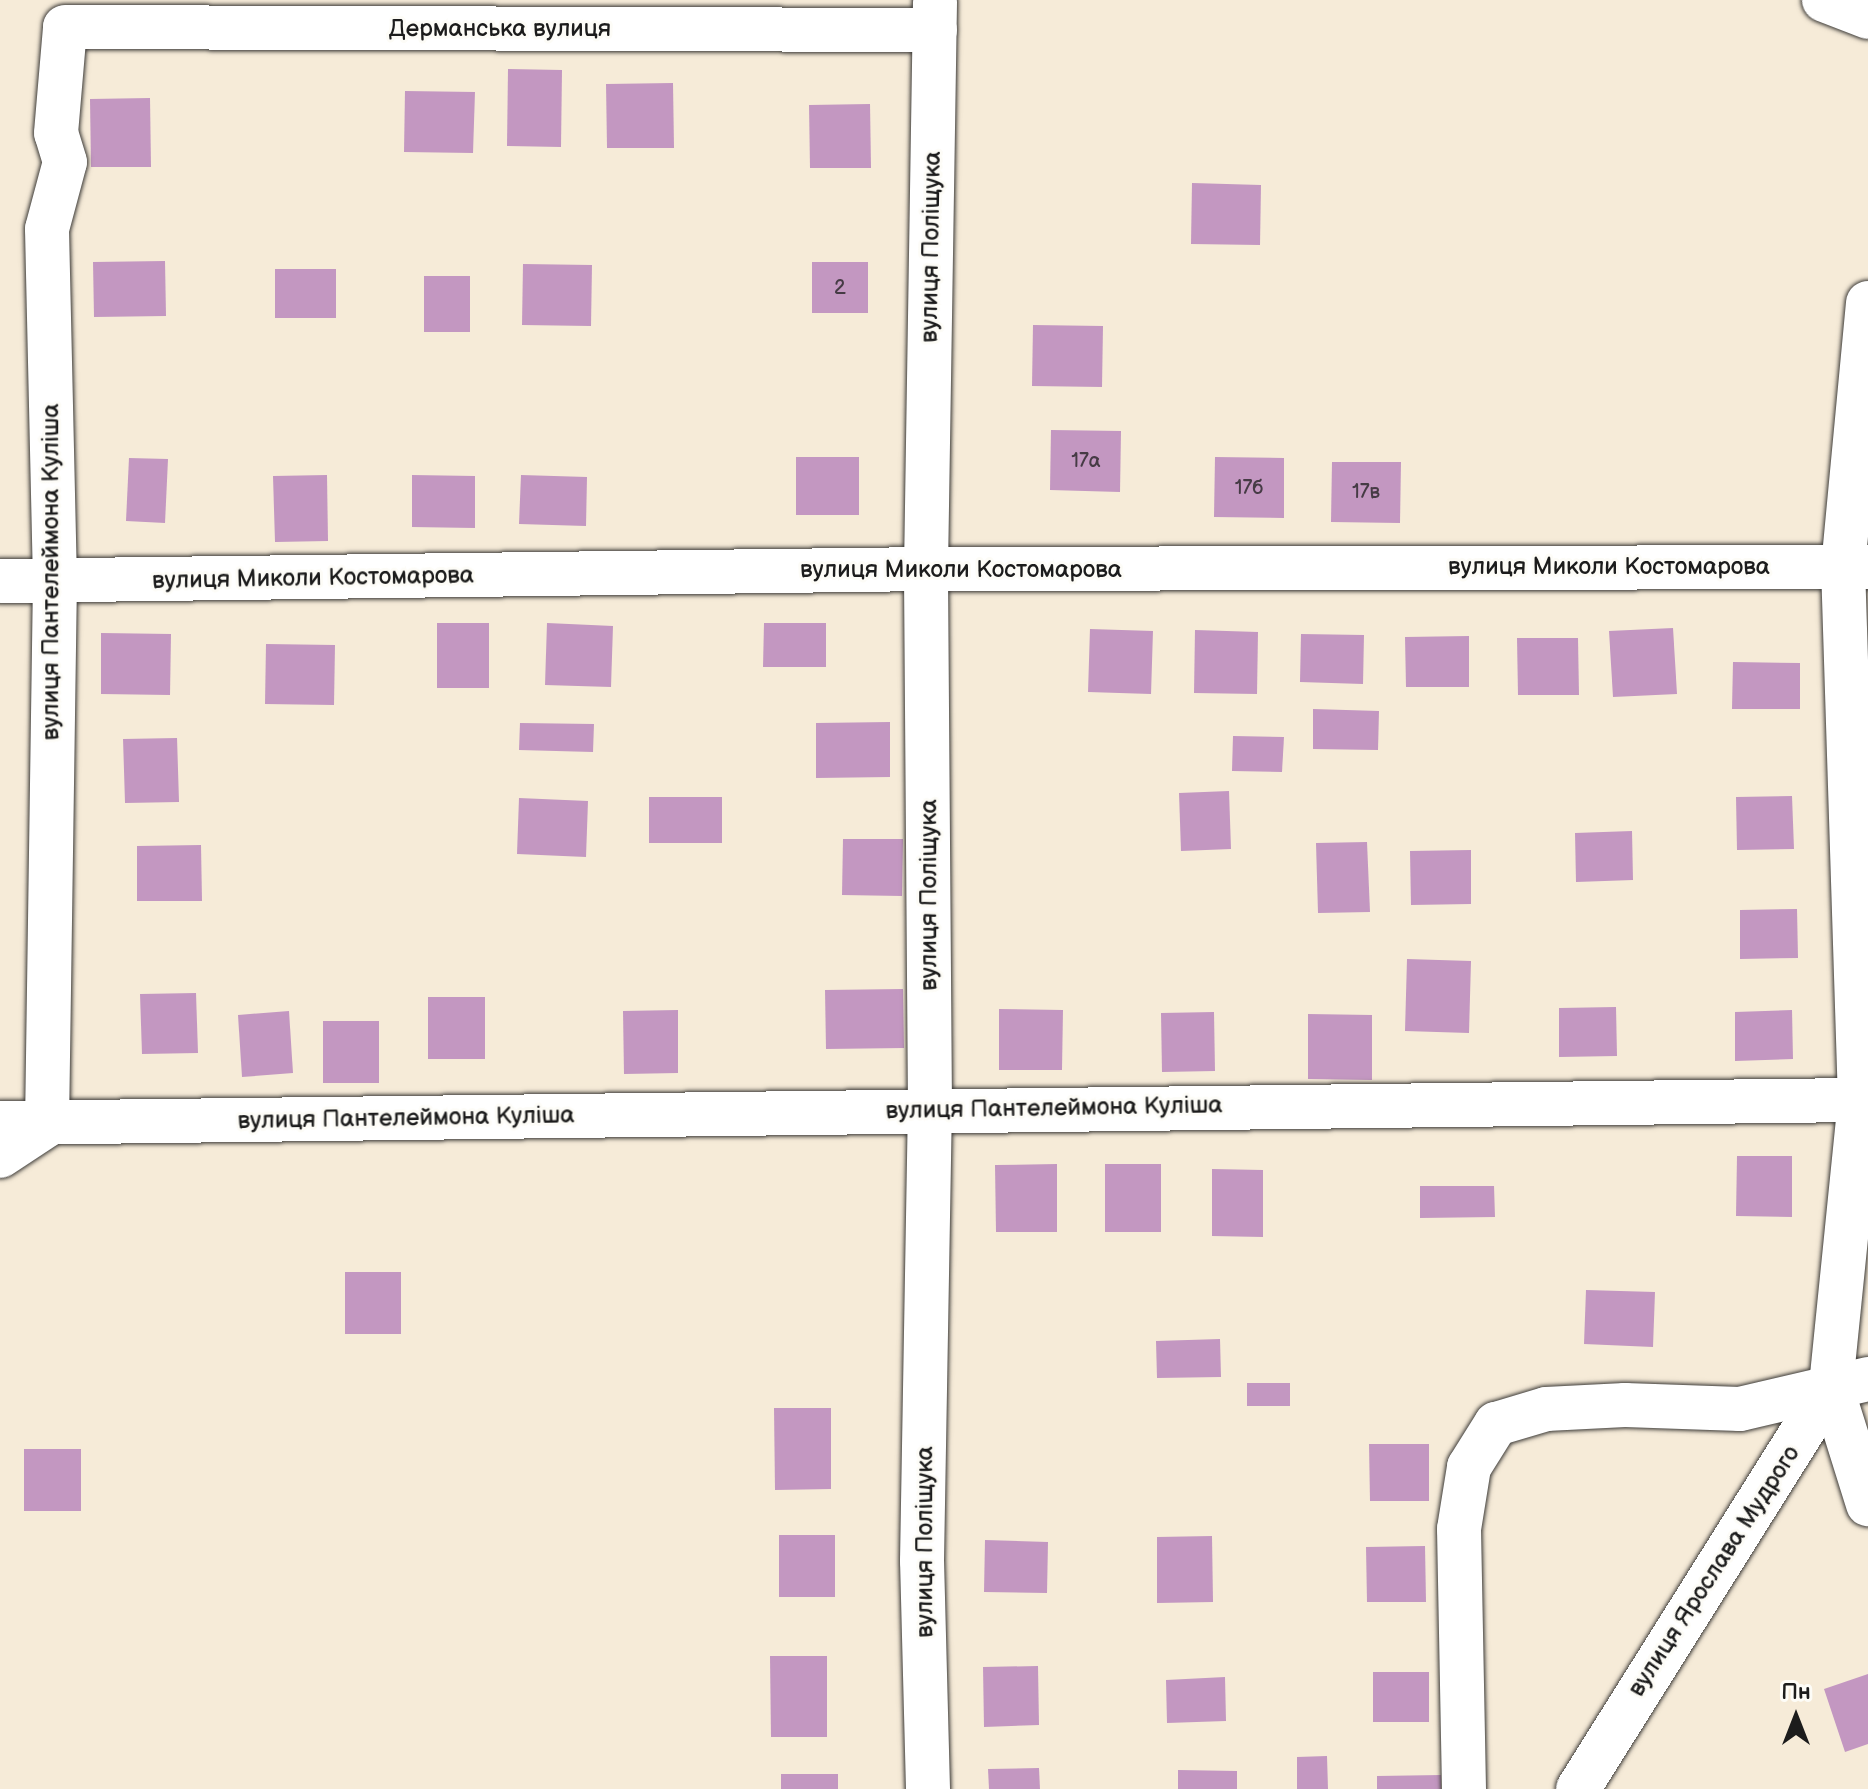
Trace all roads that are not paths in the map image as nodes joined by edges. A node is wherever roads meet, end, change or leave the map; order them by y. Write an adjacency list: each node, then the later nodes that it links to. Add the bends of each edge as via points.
1 (1824, 0): 3 (street)
2 (935, 15): 4 (street, Дерманська вулиця); 7 (street, вулиця Поліщука)
3 (1868, 17)
4 (65, 27): 9 (street, вулиця Пантелеймона Куліша, via 58,61 56,133 65,162 47,229)
5 (1868, 303): 6 (street)
6 (1856, 566): 7 (street, вулиця Миколи Костомарова); 10 (street)
7 (926, 569): 9 (street, вулиця Миколи Костомарова); 11 (street, вулиця Поліщука)
8 (0, 581): 9 (street, вулиця Миколи Костомарова)
9 (55, 582): 13 (street, вулиця Пантелеймона Куліша)
10 (1864, 1100): 11 (street, вулиця Пантелеймона Куліша); 15 (street)
11 (930, 1108): 13 (street, вулиця Пантелеймона Куліша); 17 (street, вулиця Поліщука, via 922,1561)
12 (0, 1123): 13 (street)
13 (47, 1125): 14 (street)
14 (0, 1156)
15 (1850, 1382): 16 (street); 18 (street, via 1740,1409 1546,1409 1496,1424 1469,1467 1459,1529); 19 (street, вулиця Ярослава Мудрого)
16 (1868, 1504)
17 (928, 1789)
18 (1464, 1789)
19 (1578, 1789)

